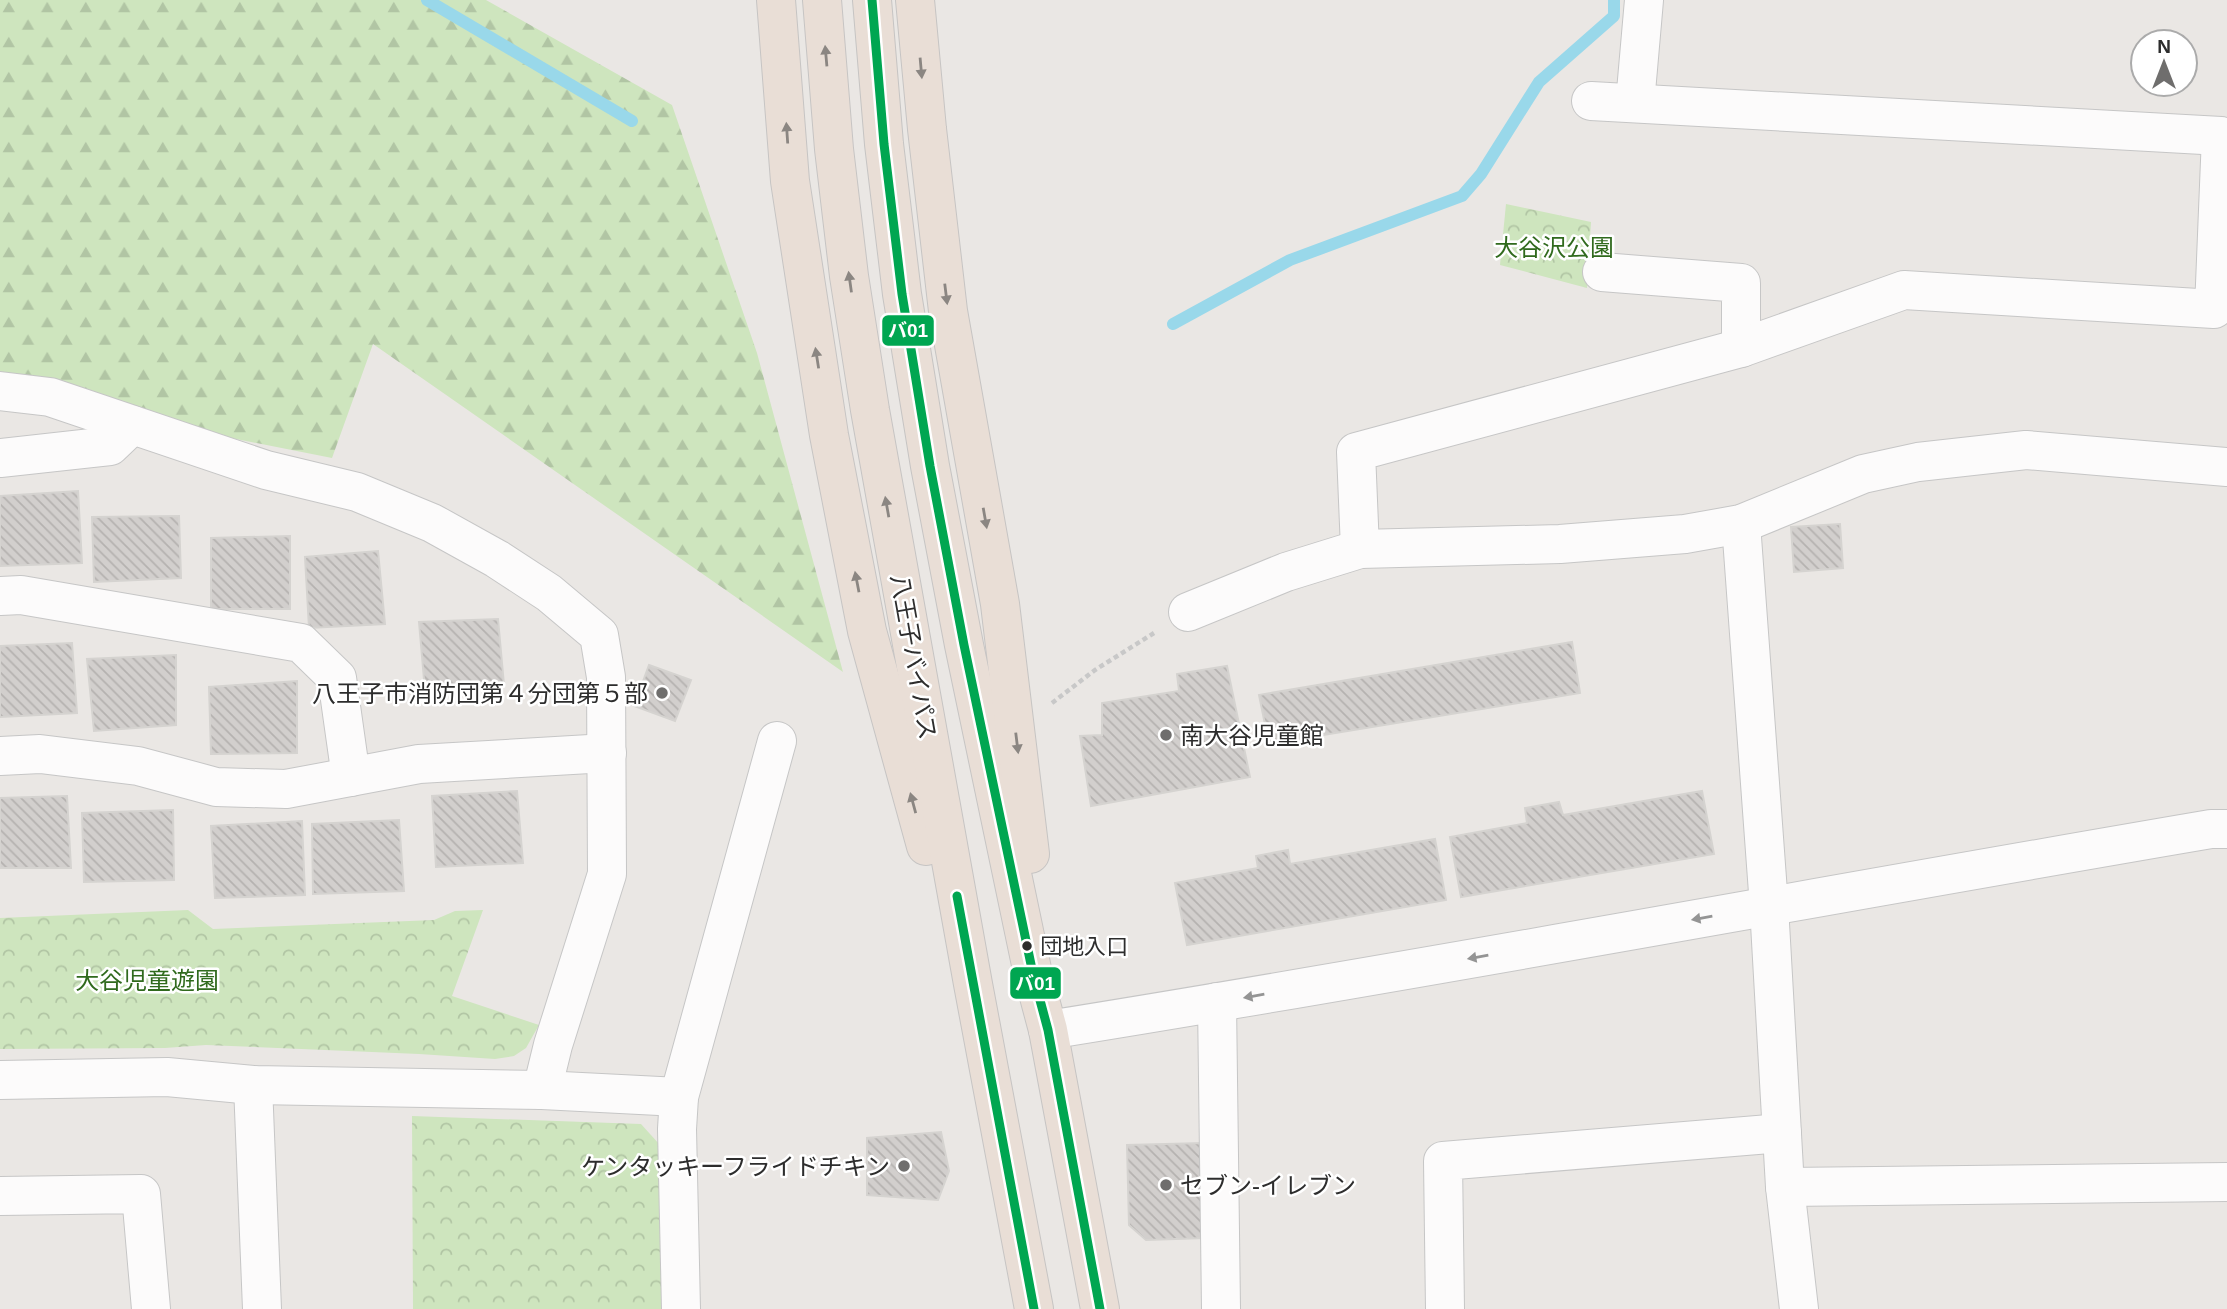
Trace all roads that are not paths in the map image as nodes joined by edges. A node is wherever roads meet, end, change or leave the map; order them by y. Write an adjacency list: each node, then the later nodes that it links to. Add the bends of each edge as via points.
1 (776, 0): 24 (highway, one-way to 1, via 921,831 867,631 829,435 790,181)
2 (822, 0): 24 (highway, 八王子バイパス, one-way to 2, via 849,276)
3 (873, 0): 26 (highway, 八王子バイパス, via 902,294 933,478 964,645)
4 (915, 0): 26 (highway, one-way to 26, via 948,311 1000,604)
5 (1644, 0): 7 (street)
6 (1591, 101): 7 (street)
7 (1635, 103): 9 (street, via 2221,136 2214,309 1904,290)
8 (1602, 272): 9 (street, via 1741,283)
9 (1741, 348): 15 (street, via 1356,453)
10 (0, 391): 11 (street, via 50,397)
11 (132, 425): 12 (street, via 110,446); 19 (street, via 266,470 357,492 432,523 549,593 599,635 606,677)
12 (0, 458)
13 (2227, 467): 14 (street, via 2026,450 1917,462 1863,474)
14 (1741, 524): 15 (street, via 1685,534 1560,544); 23 (street)
15 (1360, 549): 17 (street, via 1286,572)
16 (0, 596): 21 (street, via 21,595 301,643 337,678)
17 (1188, 612)
18 (777, 741): 30 (street)
19 (607, 753): 21 (street, via 419,764); 29 (street, via 607,874)
20 (0, 755): 21 (street, via 40,754 138,766 216,787 286,789)
21 (351, 777)
22 (2227, 829): 23 (street)
23 (1769, 906): 25 (street, one-way to 25); 31 (street)
24 (973, 984): 38 (highway, 八王子バイパス)
25 (1217, 1002): 26 (street); 40 (street)
26 (1048, 1030): 39 (highway, 八王子バイパス)
27 (0, 1080): 28 (street, via 167,1077)
28 (253, 1085): 29 (street); 36 (street)
29 (542, 1090): 30 (street)
30 (679, 1097): 37 (street)
31 (1782, 1133): 33 (street); 41 (street, via 1443,1161)
32 (2227, 1182): 33 (street)
33 (1785, 1187): 42 (street)
34 (0, 1196): 35 (street, via 141,1194)
35 (151, 1309)
36 (262, 1309)
37 (681, 1309)
38 (1034, 1309)
39 (1100, 1309)
40 (1221, 1309)
41 (1445, 1309)
42 (1799, 1309)

